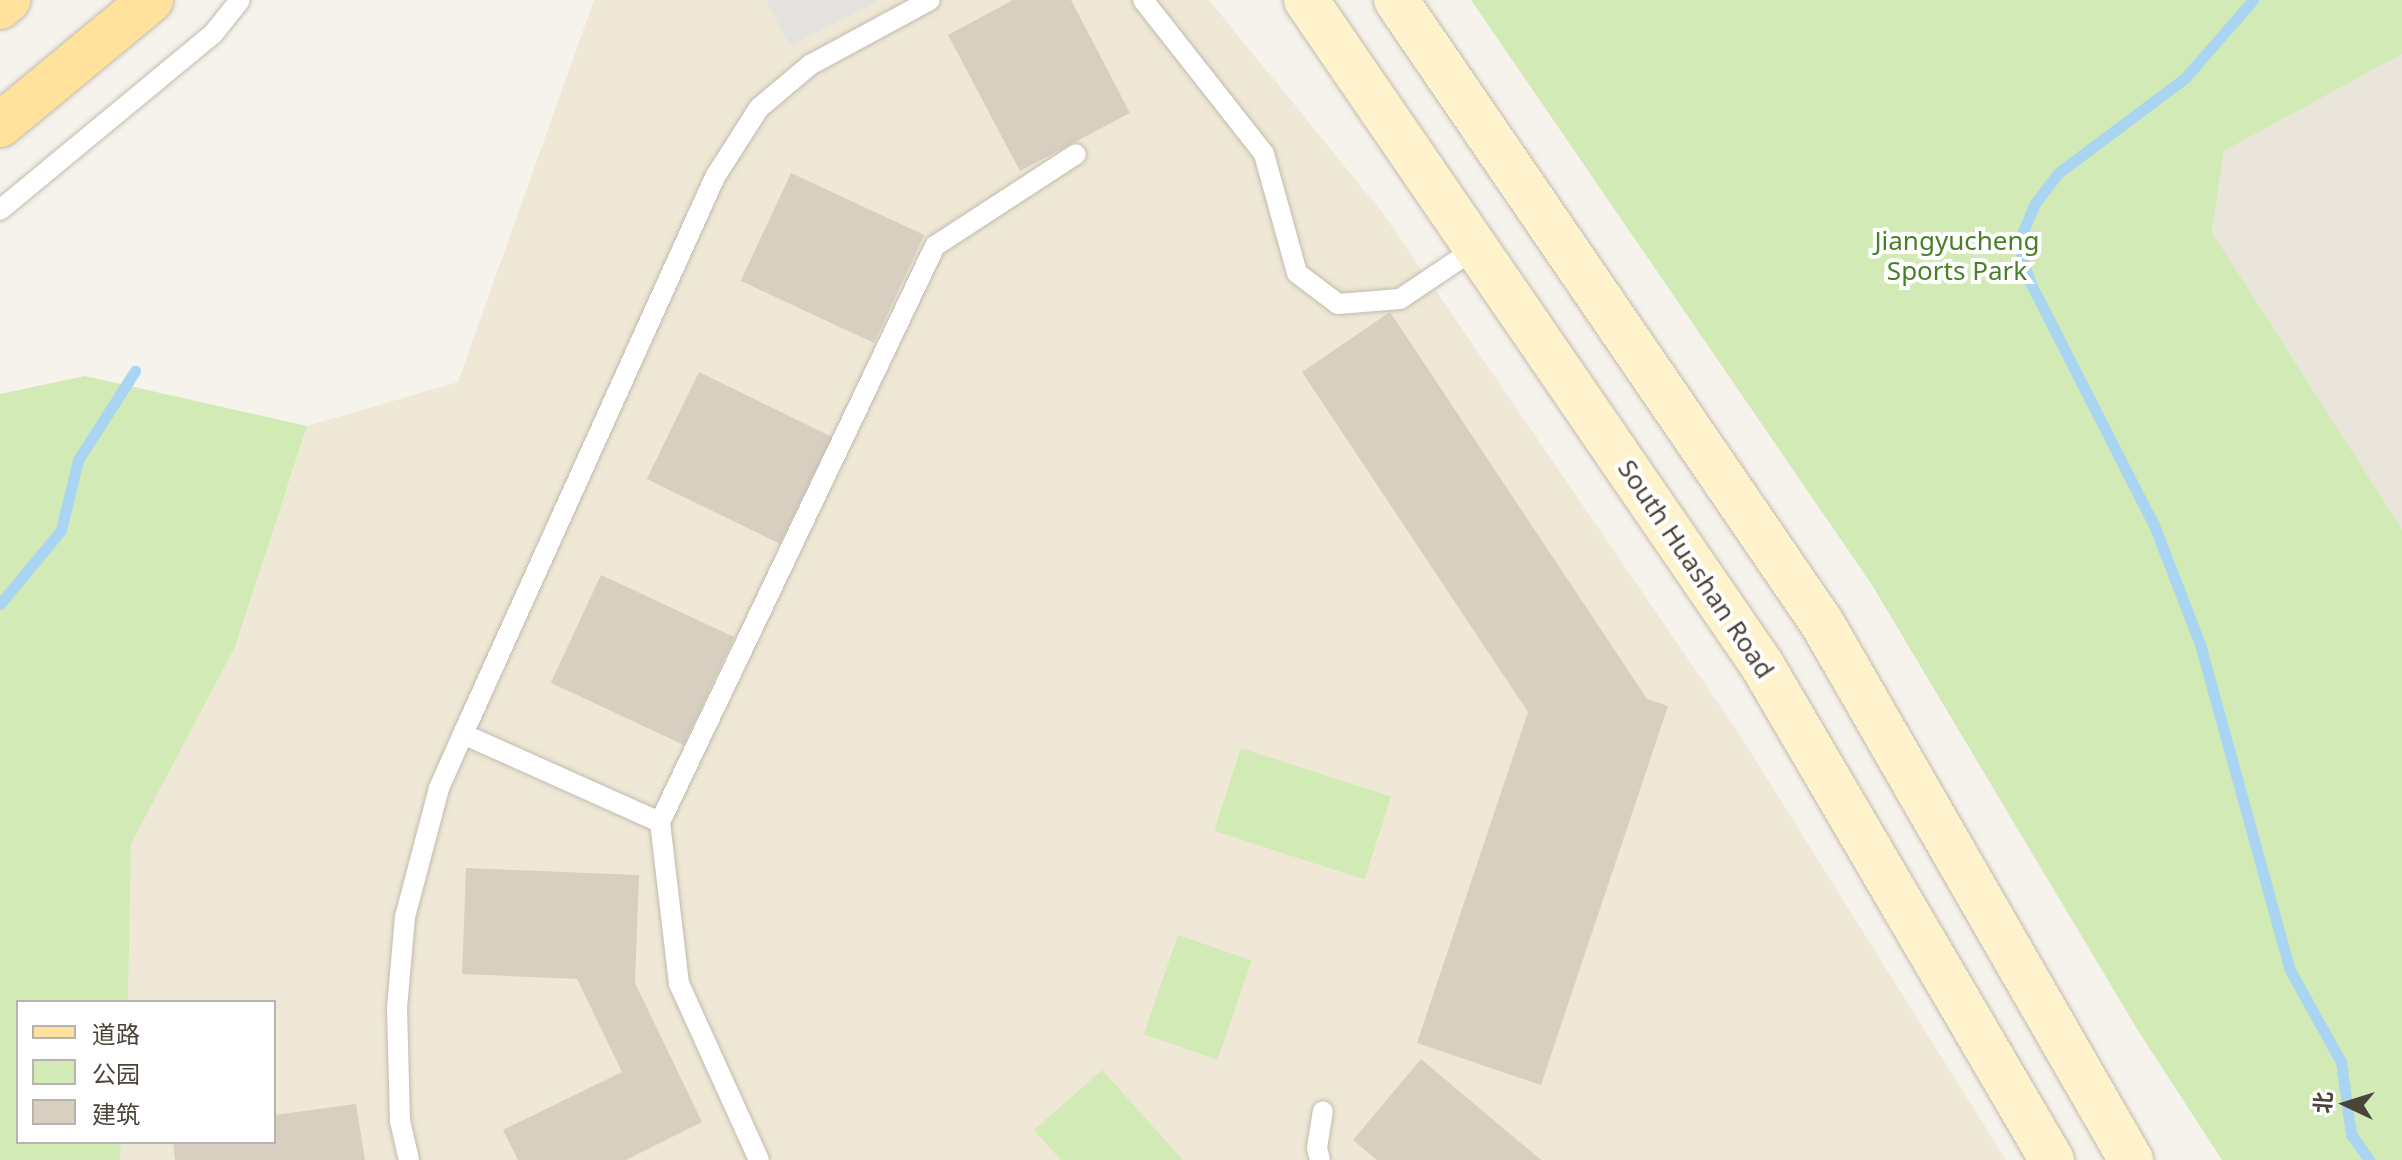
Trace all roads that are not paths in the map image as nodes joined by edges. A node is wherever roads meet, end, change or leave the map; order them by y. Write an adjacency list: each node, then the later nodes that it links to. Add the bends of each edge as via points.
1 (8, 0): 8 (main road)
2 (151, 0): 9 (main road)
3 (240, 0): 11 (lane, via 213,34)
4 (930, 0): 13 (lane, via 810,65 759,108 715,177)
5 (1143, 0): 12 (lane, via 1264,154 1297,273 1338,304 1400,299)
6 (1306, 0): 12 (main road, South Huashan Road)
7 (1396, 0): 20 (main road, via 1822,623)
8 (0, 7)
9 (0, 125)
10 (1076, 154): 14 (lane, via 935,246)
11 (0, 210)
12 (1479, 246): 19 (main road, South Huashan Road, via 1762,665)
13 (463, 734): 14 (lane); 16 (lane, via 439,788 405,917 397,1008 400,1122)
14 (660, 822): 17 (lane, via 679,984)
15 (1323, 1111): 18 (lane)
16 (409, 1160)
17 (759, 1160)
18 (1320, 1160)
19 (2052, 1160)
20 (2131, 1160)

